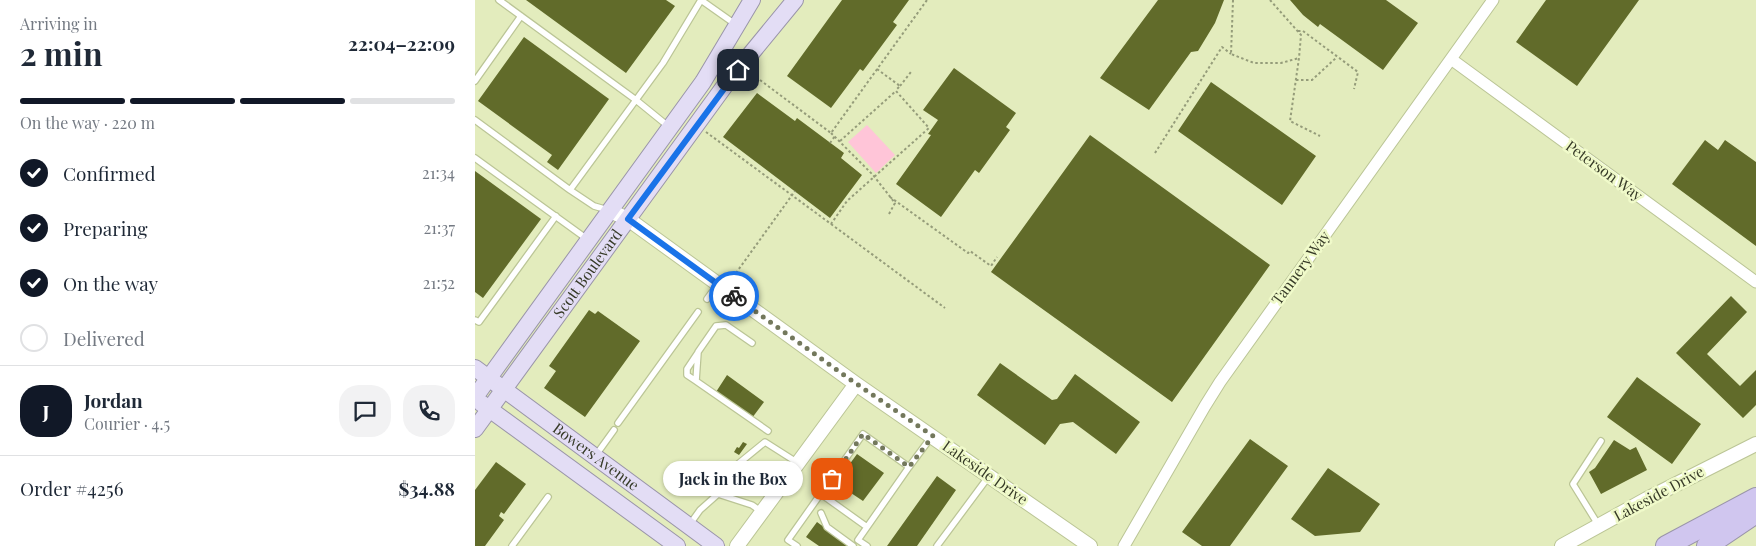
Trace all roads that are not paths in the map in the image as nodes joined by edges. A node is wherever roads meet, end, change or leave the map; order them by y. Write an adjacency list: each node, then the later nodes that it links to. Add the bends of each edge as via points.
1 (499, 0): 5 (lane)
2 (752, 0): 6 (main road, Scott Boulevard)
3 (795, 0): 16 (main road, Scott Boulevard, via 726,84)
4 (1493, 0): 7 (street, Tannery Way)
5 (521, 16): 8 (lane); 9 (lane)
6 (737, 25): 9 (lane, via 701,0); 11 (main road, Scott Boulevard, via 703,82)
7 (1451, 59): 18 (street, Peterson Way); 61 (street, Tannery Way, via 1215,390)
8 (475, 81)
9 (636, 100): 11 (lane); 13 (lane)
10 (475, 120): 13 (lane)
11 (670, 127): 14 (main road, Scott Boulevard)
12 (475, 158): 15 (lane)
13 (570, 190): 14 (lane, via 594,206)
14 (610, 211): 16 (street, Lakeside Drive); 17 (main road, Scott Boulevard)
15 (556, 216): 17 (lane); 22 (lane, via 479,322)
16 (628, 219): 19 (street, Lakeside Drive); 28 (main road, Scott Boulevard)
17 (588, 240): 25 (main road, Scott Boulevard)
18 (1756, 282)
19 (718, 284): 20 (lane); 27 (street, Lakeside Drive)
20 (707, 299)
21 (698, 312): 31 (lane)
22 (475, 320)
23 (752, 343): 24 (lane, via 726,325 717,326)
24 (699, 352): 26 (lane); 26 (lane, via 687,369 687,375)
25 (482, 373): 28 (main road, Bowers Avenue); 29 (main road, Scott Boulevard)
26 (696, 381): 34 (lane)
27 (856, 384): 35 (street, Lakeside Drive); 39 (street)
28 (504, 389): 30 (main road, Scott Boulevard); 38 (main road, Bowers Avenue)
29 (475, 398): 30 (main road, Bowers Avenue)
30 (489, 409): 32 (main road, Scott Boulevard); 54 (main road, Bowers Avenue)
31 (619, 423)
32 (475, 429)
33 (614, 430): 38 (lane)
34 (768, 431)
35 (933, 436): 40 (lane); 41 (street, Lakeside Drive)
36 (1601, 441): 50 (lane, via 1573,484)
37 (1756, 444): 50 (street, Lakeside Drive)
38 (595, 456): 49 (main road, Bowers Avenue)
39 (798, 464): 42 (lane, via 765,442 738,464); 46 (street)
40 (909, 467): 43 (lane, via 863,434); 51 (lane)
41 (989, 476): 59 (lane); 60 (street, Lakeside Drive)
42 (718, 494): 46 (lane); 49 (lane, via 700,510)
43 (821, 494): 51 (lane); 52 (lane, via 788,540)
44 (548, 497): 53 (lane)
45 (1756, 498): 63 (highway)
46 (763, 512): 56 (street)
47 (821, 513): 57 (lane, via 827,527)
48 (1756, 513): 64 (highway)
49 (689, 526): 55 (main road, Bowers Avenue)
50 (1599, 526): 62 (street, Lakeside Drive)
51 (867, 527): 58 (lane, via 858,540)
52 (792, 545)
53 (512, 546)
54 (677, 546)
55 (716, 546)
56 (737, 546)
57 (853, 546)
58 (867, 546)
59 (937, 546)
60 (1090, 546)
61 (1124, 546)
62 (1562, 546)
63 (1666, 546)
64 (1707, 546)

